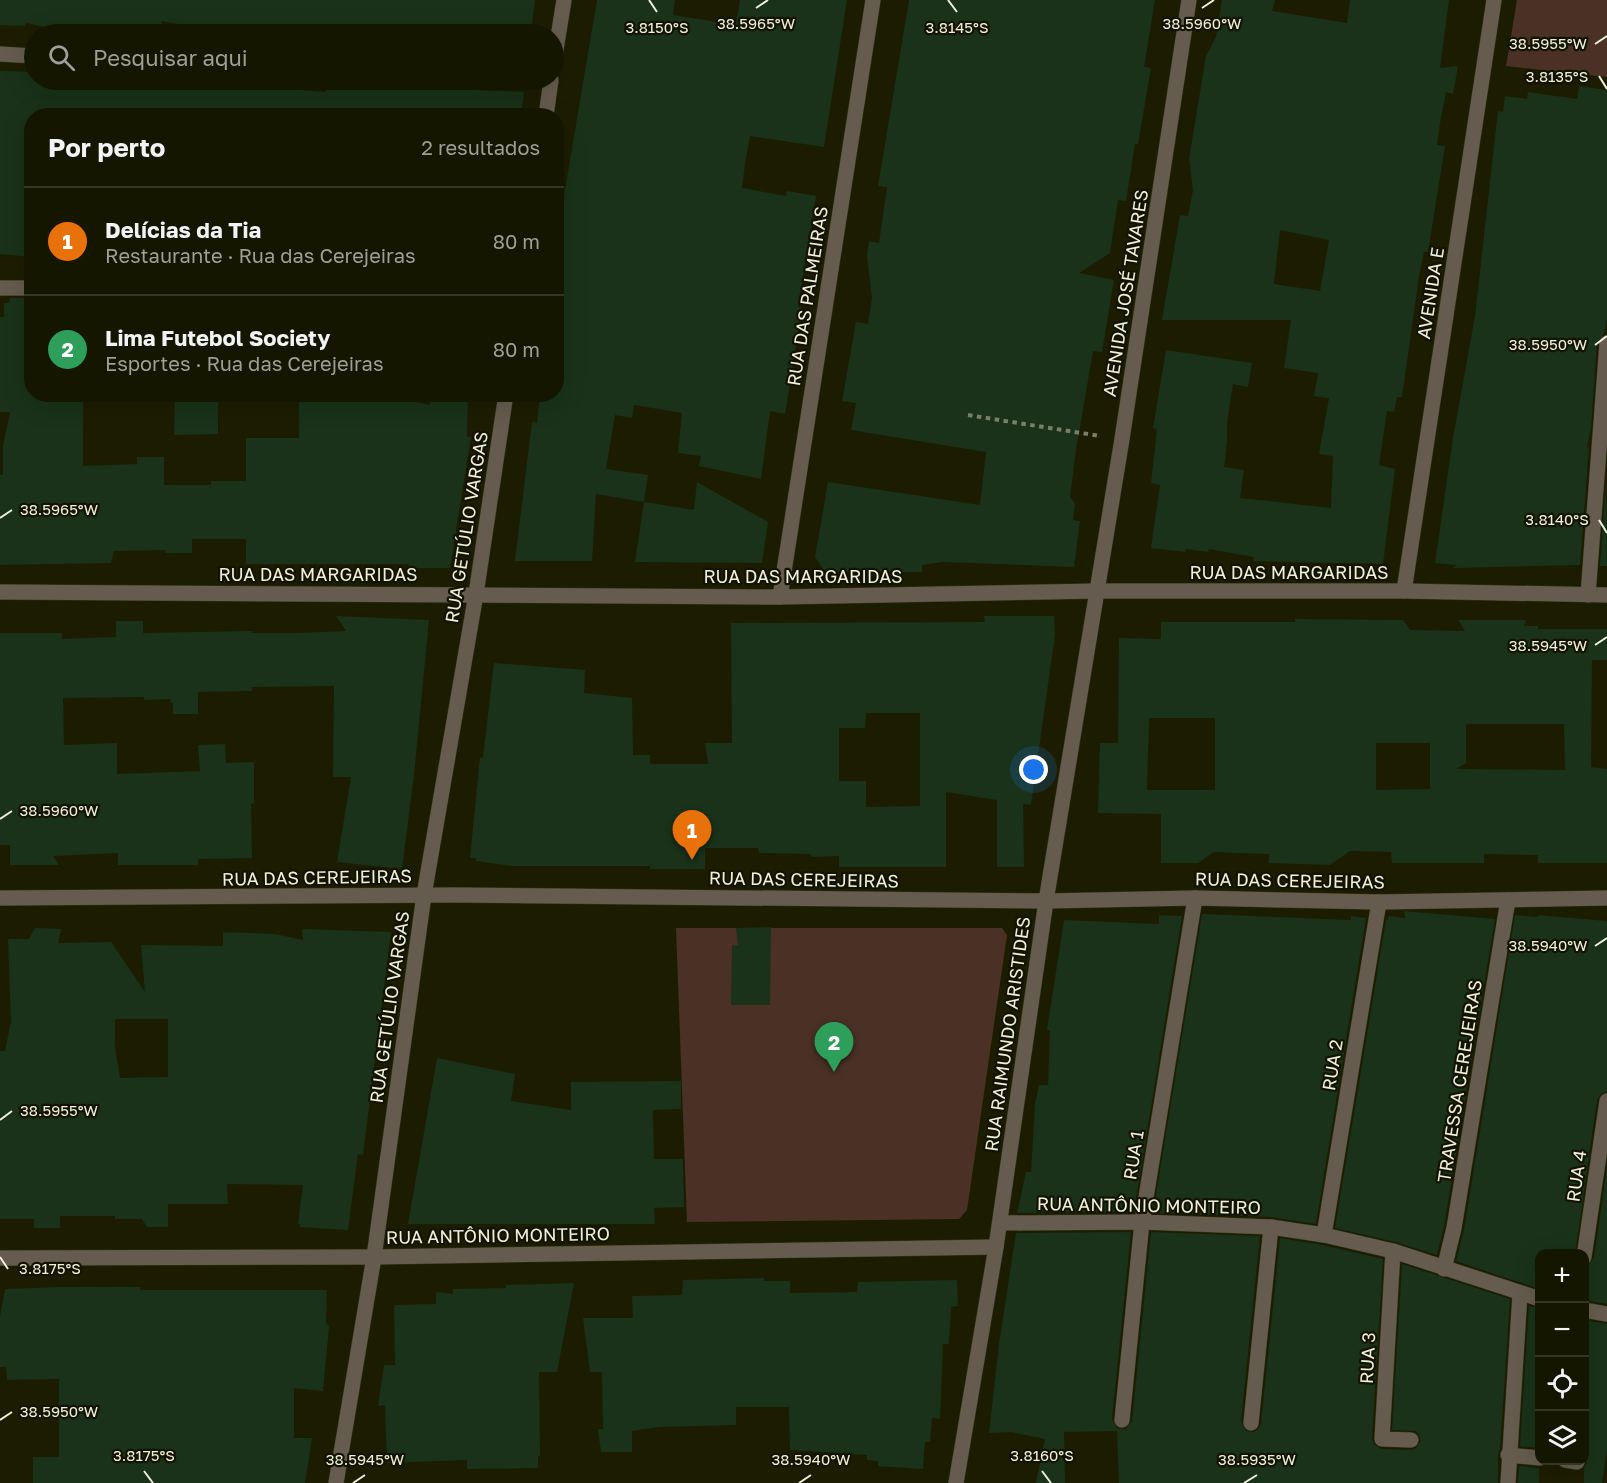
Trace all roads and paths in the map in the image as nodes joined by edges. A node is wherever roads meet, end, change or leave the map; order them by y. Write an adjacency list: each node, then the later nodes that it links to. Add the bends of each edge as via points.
1 (564, 0): 5 (street)
2 (873, 0): 22 (street, RUA DAS PALMEIRAS)
3 (1190, 0): 15 (street, AVENIDA JOSÉ TAVARES)
4 (1494, 0): 17 (street, AVENIDA E)
5 (560, 24)
6 (0, 54): 7 (street)
7 (24, 55)
8 (550, 90): 9 (street)
9 (547, 108)
10 (0, 288): 11 (street)
11 (24, 288)
12 (1607, 343): 20 (street)
13 (505, 402): 19 (street, RUA GETÚLIO VARGAS)
14 (968, 415): 15 (path)
15 (1122, 440): 16 (street, AVENIDA JOSÉ TAVARES)
16 (1097, 591): 17 (street, RUA DAS MARGARIDAS); 22 (street, RUA DAS MARGARIDAS); 28 (street, RUA RAIMUNDO ARISTIDES)
17 (1404, 591): 20 (street, RUA DAS MARGARIDAS)
18 (0, 592): 19 (street, RUA DAS MARGARIDAS)
19 (476, 594): 22 (street, RUA DAS MARGARIDAS); 23 (street, RUA GETÚLIO VARGAS)
20 (1588, 595): 21 (street, RUA DAS MARGARIDAS)
21 (1607, 595)
22 (780, 597)
23 (424, 895): 24 (street, RUA DAS CEREJEIRAS); 28 (street, RUA DAS CEREJEIRAS); 38 (street, RUA GETÚLIO VARGAS)
24 (0, 898)
25 (1195, 898): 28 (street, RUA DAS CEREJEIRAS); 29 (street, RUA DAS CEREJEIRAS); 32 (street, RUA 1)
26 (1607, 898): 27 (street, RUA DAS CEREJEIRAS)
27 (1508, 900): 29 (street, RUA DAS CEREJEIRAS); 40 (street, TRAVESSA CEREJEIRAS)
28 (1046, 901): 31 (street, RUA RAIMUNDO ARISTIDES)
29 (1379, 902): 34 (street, RUA 2)
30 (1607, 1101): 36 (street, RUA 4)
31 (1000, 1222): 32 (street, RUA ANTÔNIO MONTEIRO); 35 (street, RUA RAIMUNDO ARISTIDES)
32 (1142, 1222): 33 (street, RUA ANTÔNIO MONTEIRO); 45 (street, RUA 1)
33 (1271, 1227): 34 (street, RUA ANTÔNIO MONTEIRO); 46 (street)
34 (1324, 1235): 37 (street, RUA ANTÔNIO MONTEIRO)
35 (996, 1247): 38 (street, RUA ANTÔNIO MONTEIRO); 51 (street, RUA RAIMUNDO ARISTIDES)
36 (1585, 1249)
37 (1393, 1251): 40 (street, RUA ANTÔNIO MONTEIRO); 47 (street, RUA 3, via 1382,1439)
38 (374, 1257): 39 (street, RUA ANTÔNIO MONTEIRO); 50 (street, RUA GETÚLIO VARGAS)
39 (0, 1258)
40 (1444, 1269): 41 (street, RUA ANTÔNIO MONTEIRO)
41 (1520, 1294): 42 (street, RUA ANTÔNIO MONTEIRO); 48 (street)
42 (1535, 1298)
43 (1589, 1311): 44 (street)
44 (1607, 1314)
45 (1122, 1420)
46 (1251, 1423)
47 (1412, 1440)
48 (1508, 1455): 49 (street); 52 (street)
49 (1535, 1458)
50 (336, 1483)
51 (956, 1483)
52 (1508, 1483)

